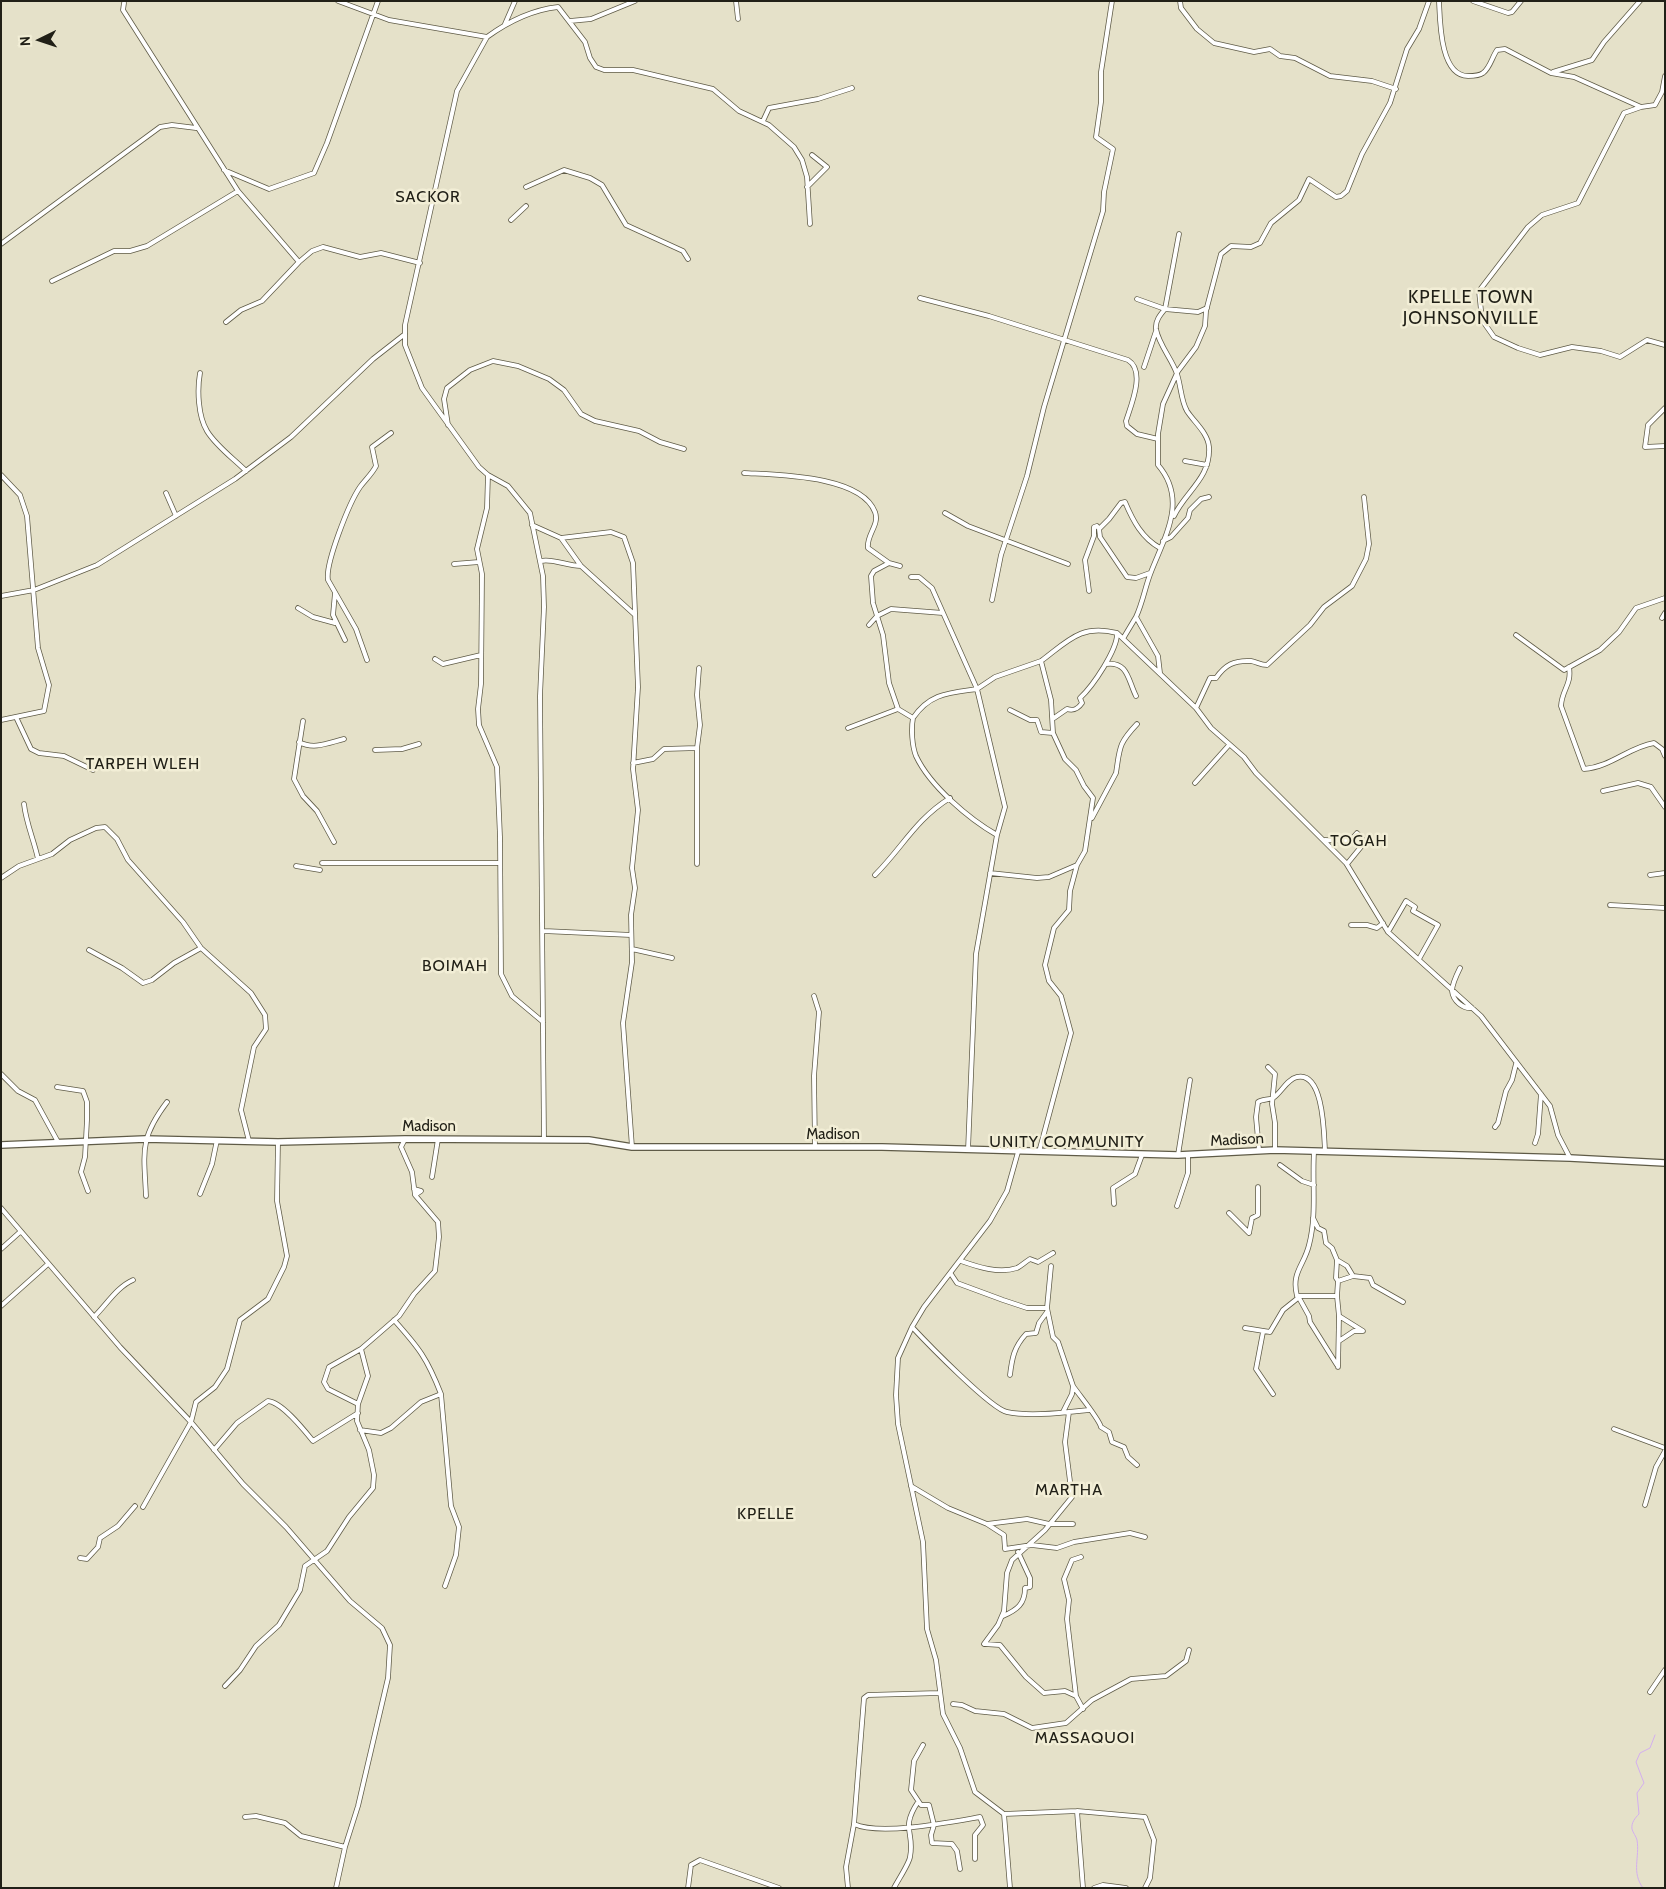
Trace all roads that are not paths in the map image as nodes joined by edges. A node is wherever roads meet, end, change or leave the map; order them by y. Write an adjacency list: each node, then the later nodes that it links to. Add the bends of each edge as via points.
1 (338, 1): 14 (street)
2 (378, 1): 14 (street)
3 (515, 1): 17 (street)
4 (634, 1): 16 (street, via 591,19)
5 (736, 1): 15 (street)
6 (1112, 1): 47 (street, via 1096,137 1112,149 1103,212)
7 (1180, 1): 22 (street, via 1181,8 1197,30 1214,43 1254,52 1270,49 1330,76 1372,81)
8 (1429, 1): 22 (street, via 1419,30 1407,49)
9 (1439, 1): 19 (street, via 1446,59 1452,69 1464,76 1481,75 1497,50 1504,49)
10 (1473, 1): 11 (street, via 1508,13)
11 (1521, 1)
12 (1640, 1): 19 (street, via 1592,60)
13 (125, 2): 25 (street, via 123,10)
14 (374, 15): 18 (street); 27 (street, via 314,173 269,189)
15 (738, 19)
16 (570, 21): 17 (street, via 558,7 532,12); 24 (street, via 585,42 594,65 600,69 633,70 713,90 739,111)
17 (505, 24): 18 (street)
18 (487, 36): 38 (street, via 457,91)
19 (1552, 72): 23 (street, via 1574,77)
20 (1665, 76): 23 (street, via 1655,105)
21 (852, 88): 24 (street, via 818,99 770,108)
22 (1396, 89): 42 (street, via 1362,154 1347,191 1336,197 1309,179 1299,200 1271,223 1260,243 1251,247 1231,246 1224,250)
23 (1641, 107): 48 (street, via 1624,113 1578,203 1542,215 1528,227 1479,291 1482,320 1494,337 1540,355 1572,347 1620,357 1646,340)
24 (763, 121): 29 (street, via 794,147 802,160)
25 (196, 128): 27 (street); 35 (street, via 160,127)
26 (812, 155): 29 (street, via 827,167)
27 (224, 170): 30 (street)
28 (526, 187): 36 (street, via 564,170 590,178 602,185 626,225 683,251)
29 (807, 187): 33 (street)
30 (238, 191): 37 (street); 39 (street, via 147,246 114,251)
31 (526, 206): 32 (street)
32 (510, 220)
33 (810, 224)
34 (1179, 234): 43 (street)
35 (1, 244)
36 (688, 259)
37 (299, 262): 38 (street, via 323,247 360,258 381,253); 44 (street, via 262,301 241,310)
38 (420, 263): 46 (street)
39 (52, 281)
40 (920, 298): 47 (street)
41 (1137, 299): 43 (street)
42 (1207, 308): 43 (street, via 1198,312); 51 (street, via 1205,326 1196,347)
43 (1165, 309): 45 (street, via 1157,320)
44 (226, 322)
45 (1156, 330): 49 (street); 51 (street)
46 (405, 334): 53 (street, via 405,345 422,388); 60 (street, via 373,358 291,436)
47 (1064, 339): 55 (street, via 1132,363 1136,390 1127,426 1137,434); 75 (street)
48 (1665, 346)
49 (1144, 366)
50 (200, 373): 60 (street, via 200,406 207,431)
51 (1177, 374): 55 (street, via 1163,404); 59 (street, via 1186,410 1209,445)
52 (1665, 408): 56 (street, via 1648,425 1645,447)
53 (448, 425): 57 (street, via 444,399 447,388 470,370 493,361 518,366 548,379 564,390 581,414 595,421 639,431); 63 (street)
54 (391, 433): 89 (street, via 372,447 376,466 352,500 331,553 331,566 326,573)
55 (1158, 439): 69 (street, via 1158,465 1168,476 1172,490)
56 (1665, 446)
57 (684, 449)
58 (1185, 461): 59 (street)
59 (1207, 465): 69 (street)
60 (246, 472): 68 (street)
61 (744, 473): 80 (street, via 803,478 838,485 865,497 875,512 876,523 868,537 868,548)
62 (1, 474): 87 (street, via 20,494 27,516)
63 (488, 475): 70 (street, via 508,486 524,504); 79 (street, via 487,508 477,549)
64 (166, 493): 68 (street)
65 (1209, 497): 76 (street, via 1201,499 1171,537)
66 (1364, 497): 116 (street, via 1369,544 1366,559 1352,586 1324,607 1310,625 1266,665 1252,661 1235,662 1216,678 1210,678)
67 (945, 513): 75 (street, via 968,526)
68 (176, 516): 87 (street, via 97,565)
69 (1173, 518): 76 (street)
70 (532, 525): 72 (street); 73 (street)
71 (1099, 529): 77 (street, via 1121,503 1126,502 1130,516 1143,535); 85 (street, via 1100,537 1127,578); 88 (street, via 1094,527 1085,560)
72 (547, 532): 73 (street); 74 (street)
73 (535, 534): 78 (street)
74 (561, 538): 83 (street); 96 (street, via 610,532 624,537 633,563)
75 (1006, 540): 82 (street); 92 (street)
76 (1163, 541): 77 (street)
77 (1160, 548): 85 (street)
78 (541, 561): 83 (street, via 549,559); 162 (street, via 544,607 540,696)
79 (480, 562): 81 (street); 106 (street)
80 (889, 563): 84 (street); 97 (street, via 874,571 872,576)
81 (454, 564)
82 (1068, 564)
83 (581, 566): 96 (street)
84 (900, 566)
85 (1150, 574): 98 (street)
86 (910, 577): 94 (street, via 919,577 932,588)
87 (34, 590): 90 (street); 119 (street, via 38,648 49,685 44,711)
88 (1089, 590)
89 (335, 592): 100 (street); 108 (street, via 356,629)
90 (1, 596)
91 (1665, 598): 111 (street, via 1636,608 1619,632 1600,650)
92 (992, 600)
93 (298, 608): 100 (street)
94 (943, 613): 97 (street, via 891,609); 114 (street)
95 (1665, 613): 99 (street)
96 (635, 615): 134 (street, via 638,687)
97 (877, 616): 101 (street); 117 (street, via 883,635 889,682)
98 (1136, 616): 104 (street); 113 (street, via 1158,656)
99 (1662, 618)
100 (335, 623): 105 (street)
101 (869, 625)
102 (1118, 633): 104 (street); 109 (street, via 1102,629 1083,631); 110 (street, via 1118,643)
103 (1516, 635): 111 (street, via 1564,670)
104 (1124, 637): 113 (street)
105 (345, 640)
106 (481, 655): 107 (street, via 443,664); 147 (street, via 478,717 496,767)
107 (435, 659)
108 (368, 660)
109 (1042, 662): 114 (street, via 995,677); 121 (street)
110 (1106, 664): 115 (street, via 1124,668); 121 (street, via 1080,698 1079,708 1068,709)
111 (1569, 667): 133 (street, via 1571,678 1561,706 1584,769 1608,764 1643,745 1654,743 1662,748)
112 (699, 668): 131 (street)
113 (1160, 673): 116 (street)
114 (977, 689): 120 (street, via 934,697); 142 (street, via 1006,807)
115 (1136, 696)
116 (1196, 708): 130 (street)
117 (898, 709): 120 (street); 125 (street)
118 (1010, 710): 126 (street, via 1036,720 1041,732)
119 (16, 717): 122 (street); 135 (street, via 31,749 64,756)
120 (912, 718): 138 (street, via 916,755 927,775)
121 (1053, 719): 126 (street)
122 (1, 720)
123 (303, 721): 128 (street)
124 (1137, 724): 141 (street, via 1122,740 1116,773)
125 (848, 728)
126 (1053, 733): 141 (street, via 1065,759 1076,770 1093,798)
127 (344, 739): 128 (street, via 315,746)
128 (299, 742): 144 (street, via 294,779)
129 (419, 744): 132 (street, via 402,749)
130 (1229, 745): 136 (street); 143 (street, via 1244,756 1256,774)
131 (697, 748): 134 (street, via 664,750 653,759); 148 (street)
132 (375, 750)
133 (1665, 756)
134 (633, 763): 164 (street, via 638,810 632,868 635,888)
135 (93, 770)
136 (1196, 783)
137 (1603, 791): 140 (street, via 1638,783 1651,788)
138 (950, 798): 142 (street, via 974,822); 156 (street, via 931,810)
139 (24, 804): 145 (street)
140 (1665, 807)
141 (1090, 822): 149 (street, via 1085,851)
142 (997, 835): 153 (street)
143 (1325, 840): 150 (street); 150 (street, via 1350,841 1357,833 1361,837 1365,842)
144 (334, 842)
145 (38, 859): 157 (street); 165 (street, via 52,854 70,840 96,828 105,828)
146 (322, 863): 147 (street)
147 (500, 863): 173 (street, via 501,974 512,996)
148 (697, 864)
149 (1077, 864): 153 (street, via 1049,877); 201 (street, via 1069,910 1054,928 1045,965 1049,981 1061,996 1071,1033)
150 (1347, 864): 160 (street)
151 (296, 866): 152 (street)
152 (320, 870)
153 (990, 873): 196 (street, via 976,954)
154 (1665, 873): 155 (street)
155 (1650, 874)
156 (875, 876)
157 (1, 878)
158 (1610, 906): 159 (street)
159 (1665, 908)
160 (1383, 923): 161 (street, via 1377,928); 163 (street)
161 (1351, 925)
162 (544, 931): 164 (street); 173 (street)
163 (1388, 932): 169 (street); 169 (street, via 1406,901 1415,907 1413,911 1438,925)
164 (631, 935): 166 (street)
165 (201, 948): 167 (street, via 143,983); 188 (street, via 250,993 264,1015 266,1029 254,1047 241,1110)
166 (632, 949): 168 (street); 194 (street, via 623,1023)
167 (89, 950)
168 (672, 958)
169 (1419, 959): 171 (street)
170 (1460, 968): 171 (street)
171 (1452, 990): 174 (street, via 1481,1016)
172 (814, 996): 195 (street, via 819,1012 814,1076)
173 (544, 1022): 187 (street)
174 (1516, 1064): 179 (street); 182 (street)
175 (1268, 1066): 180 (street, via 1275,1074)
176 (1, 1074): 189 (street, via 18,1091 35,1100)
177 (1190, 1080): 204 (street)
178 (57, 1087): 190 (street, via 83,1091 87,1102)
179 (1541, 1094): 192 (street); 206 (street, via 1550,1106 1558,1135)
180 (1272, 1098): 197 (street, via 1256,1104); 198 (street); 199 (street, via 1294,1078 1312,1082 1322,1110)
181 (167, 1102): 183 (street)
182 (1495, 1127)
183 (145, 1138): 186 (street, Madison); 190 (street, Madison); 216 (street)
184 (405, 1139): 185 (street, Madison); 191 (street, Madison); 212 (street, via 401,1147 412,1172)
185 (438, 1139): 187 (street, Madison); 209 (street)
186 (217, 1140): 188 (street, Madison); 214 (street)
187 (544, 1140): 194 (street, Madison, via 589,1140)
188 (249, 1141): 191 (street, Madison)
189 (58, 1142): 190 (street, Madison); 193 (street, Madison)
190 (85, 1142): 213 (street, via 81,1172)
191 (278, 1142): 255 (street, via 277,1200 287,1256 268,1299 240,1320 227,1369 216,1387 196,1402)
192 (1535, 1143)
193 (1, 1145)
194 (632, 1147): 195 (street, Madison)
195 (815, 1147): 196 (street, Madison)
196 (968, 1150): 200 (street, Madison)
197 (1259, 1150): 198 (street, Madison); 205 (street, Madison)
198 (1274, 1150): 202 (street, Madison)
199 (1325, 1151): 202 (street, Madison); 206 (street, Madison)
200 (1018, 1152): 201 (street, Madison); 226 (street, via 1007,1192)
201 (1039, 1152): 203 (street, Madison)
202 (1314, 1152): 210 (street)
203 (1142, 1155): 204 (street, Madison); 217 (street, via 1135,1174 1113,1188)
204 (1178, 1155): 205 (street, Madison)
205 (1188, 1155): 218 (street, via 1188,1173)
206 (1570, 1158): 207 (street, Madison)
207 (1665, 1163)
208 (1280, 1165): 210 (street, via 1302,1181)
209 (432, 1176)
210 (1314, 1185): 221 (street)
211 (1258, 1187): 220 (street, via 1260,1209 1252,1218 1249,1233)
212 (414, 1189): 215 (street); 215 (street, via 422,1191)
213 (88, 1191)
214 (200, 1194)
215 (415, 1195): 240 (street, via 438,1222 435,1272)
216 (146, 1196)
217 (1114, 1204)
218 (1177, 1206)
219 (1, 1208): 222 (street)
220 (1229, 1214)
221 (1313, 1218): 225 (street, via 1324,1232 1326,1243); 234 (street, via 1309,1246 1294,1282)
222 (20, 1232): 223 (street); 227 (street)
223 (1, 1249)
224 (1053, 1253): 226 (street, via 1038,1262 1030,1259 1019,1267 1006,1270 978,1267)
225 (1337, 1260): 230 (street, via 1347,1266); 232 (street)
226 (961, 1261): 229 (street)
227 (48, 1264): 236 (street); 239 (street)
228 (1051, 1266): 237 (street)
229 (951, 1274): 237 (street, via 957,1283 974,1290 1028,1308); 241 (street)
230 (1353, 1276): 232 (street); 235 (street, via 1370,1278 1373,1285)
231 (133, 1280): 239 (street, via 122,1285)
232 (1338, 1281): 233 (street)
233 (1337, 1296): 234 (street); 238 (street)
234 (1298, 1297): 243 (street, via 1283,1310 1270,1332); 244 (street, via 1338,1367)
235 (1403, 1302)
236 (1, 1306)
237 (1047, 1310): 246 (street, via 1036,1333 1026,1334 1018,1343 1013,1352); 247 (street, via 1053,1337 1058,1342)
238 (1340, 1316): 244 (street); 244 (street, via 1364,1331 1354,1331)
239 (94, 1317): 255 (street)
240 (394, 1320): 245 (street); 248 (street, via 421,1350)
241 (912, 1327): 252 (street, via 1005,1412); 261 (street, via 898,1358 896,1395 898,1424)
242 (1245, 1328): 243 (street)
243 (1263, 1332): 249 (street, via 1256,1369)
244 (1339, 1341)
245 (360, 1349): 250 (street, via 368,1376); 250 (street, via 329,1367 324,1382 328,1389)
246 (1010, 1375)
247 (1073, 1386): 251 (street); 252 (street)
248 (441, 1394): 257 (street, via 422,1402 381,1433); 275 (street, via 451,1506 459,1526 456,1555)
249 (1273, 1394)
250 (358, 1404): 254 (street)
251 (1089, 1410): 253 (street); 260 (street, via 1101,1427 1109,1432 1112,1442 1124,1447 1128,1457)
252 (1063, 1412): 253 (street)
253 (1069, 1412): 266 (street, via 1064,1442 1072,1497)
254 (358, 1413): 257 (street); 258 (street, via 314,1441 275,1402 268,1401 238,1423)
255 (191, 1422): 258 (street); 264 (street)
256 (1614, 1429): 259 (street)
257 (360, 1430): 274 (street, via 374,1475 373,1488 327,1551)
258 (214, 1450): 274 (street)
259 (1665, 1450): 262 (street, via 1656,1467)
260 (1137, 1465)
261 (911, 1486): 265 (street, via 948,1508); 281 (street, via 923,1542 927,1629 936,1660)
262 (1645, 1505)
263 (135, 1506): 273 (street, via 118,1526 100,1538 91,1556)
264 (143, 1507)
265 (987, 1524): 266 (street, via 1027,1519); 270 (street, via 1004,1535 1005,1549)
266 (1050, 1524): 267 (street); 269 (street)
267 (1073, 1524)
268 (1145, 1537): 269 (street, via 1130,1533 1056,1548)
269 (1028, 1545): 270 (street); 271 (street)
270 (1017, 1547): 271 (street)
271 (1019, 1553): 276 (street, via 1012,1560 1008,1573); 276 (street, via 1030,1578 1030,1587 1025,1588 1025,1596 1016,1610)
272 (1081, 1557): 282 (street, via 1072,1560 1064,1579 1069,1600 1067,1619)
273 (80, 1558)
274 (315, 1560): 279 (street, via 306,1566 300,1590 279,1625 256,1646); 293 (street, via 350,1601 382,1628 390,1645 388,1678)
275 (445, 1586)
276 (1002, 1616): 282 (street, via 984,1644 1000,1646 1044,1693 1060,1690)
277 (1189, 1650): 284 (street, via 1186,1661 1166,1676 1131,1679)
278 (1665, 1670): 280 (street)
279 (225, 1686)
280 (1650, 1692)
281 (939, 1693): 288 (street, via 943,1714 960,1748 975,1792); 290 (street, via 868,1695 864,1698)
282 (1076, 1696): 284 (street)
283 (953, 1704): 284 (street, via 975,1711 1004,1714 1032,1728 1066,1723)
284 (1082, 1709)
285 (923, 1745): 286 (street, via 914,1761 910,1784)
286 (918, 1802): 291 (street, via 929,1804); 292 (street, via 910,1814)
287 (1077, 1811): 288 (street); 302 (street); 305 (street, via 1145,1817 1154,1840 1150,1878)
288 (1004, 1814): 301 (street)
289 (245, 1817): 293 (street, via 256,1816 284,1823 301,1836)
290 (854, 1824): 292 (street, via 880,1830); 299 (street, via 847,1860)
291 (934, 1825): 292 (street); 294 (street, via 980,1817 983,1825 975,1835); 295 (street, via 932,1843 952,1844 957,1851)
292 (908, 1826): 300 (street, via 910,1858)
293 (345, 1847): 296 (street)
294 (975, 1859)
295 (960, 1869)
296 (336, 1888)
297 (688, 1888): 298 (street, via 691,1865 700,1860)
298 (779, 1888)
299 (848, 1888)
300 (894, 1888)
301 (1010, 1888)
302 (1083, 1888)
303 (1094, 1888): 304 (street, via 1103,1885)
304 (1126, 1888)
305 (1145, 1888)

